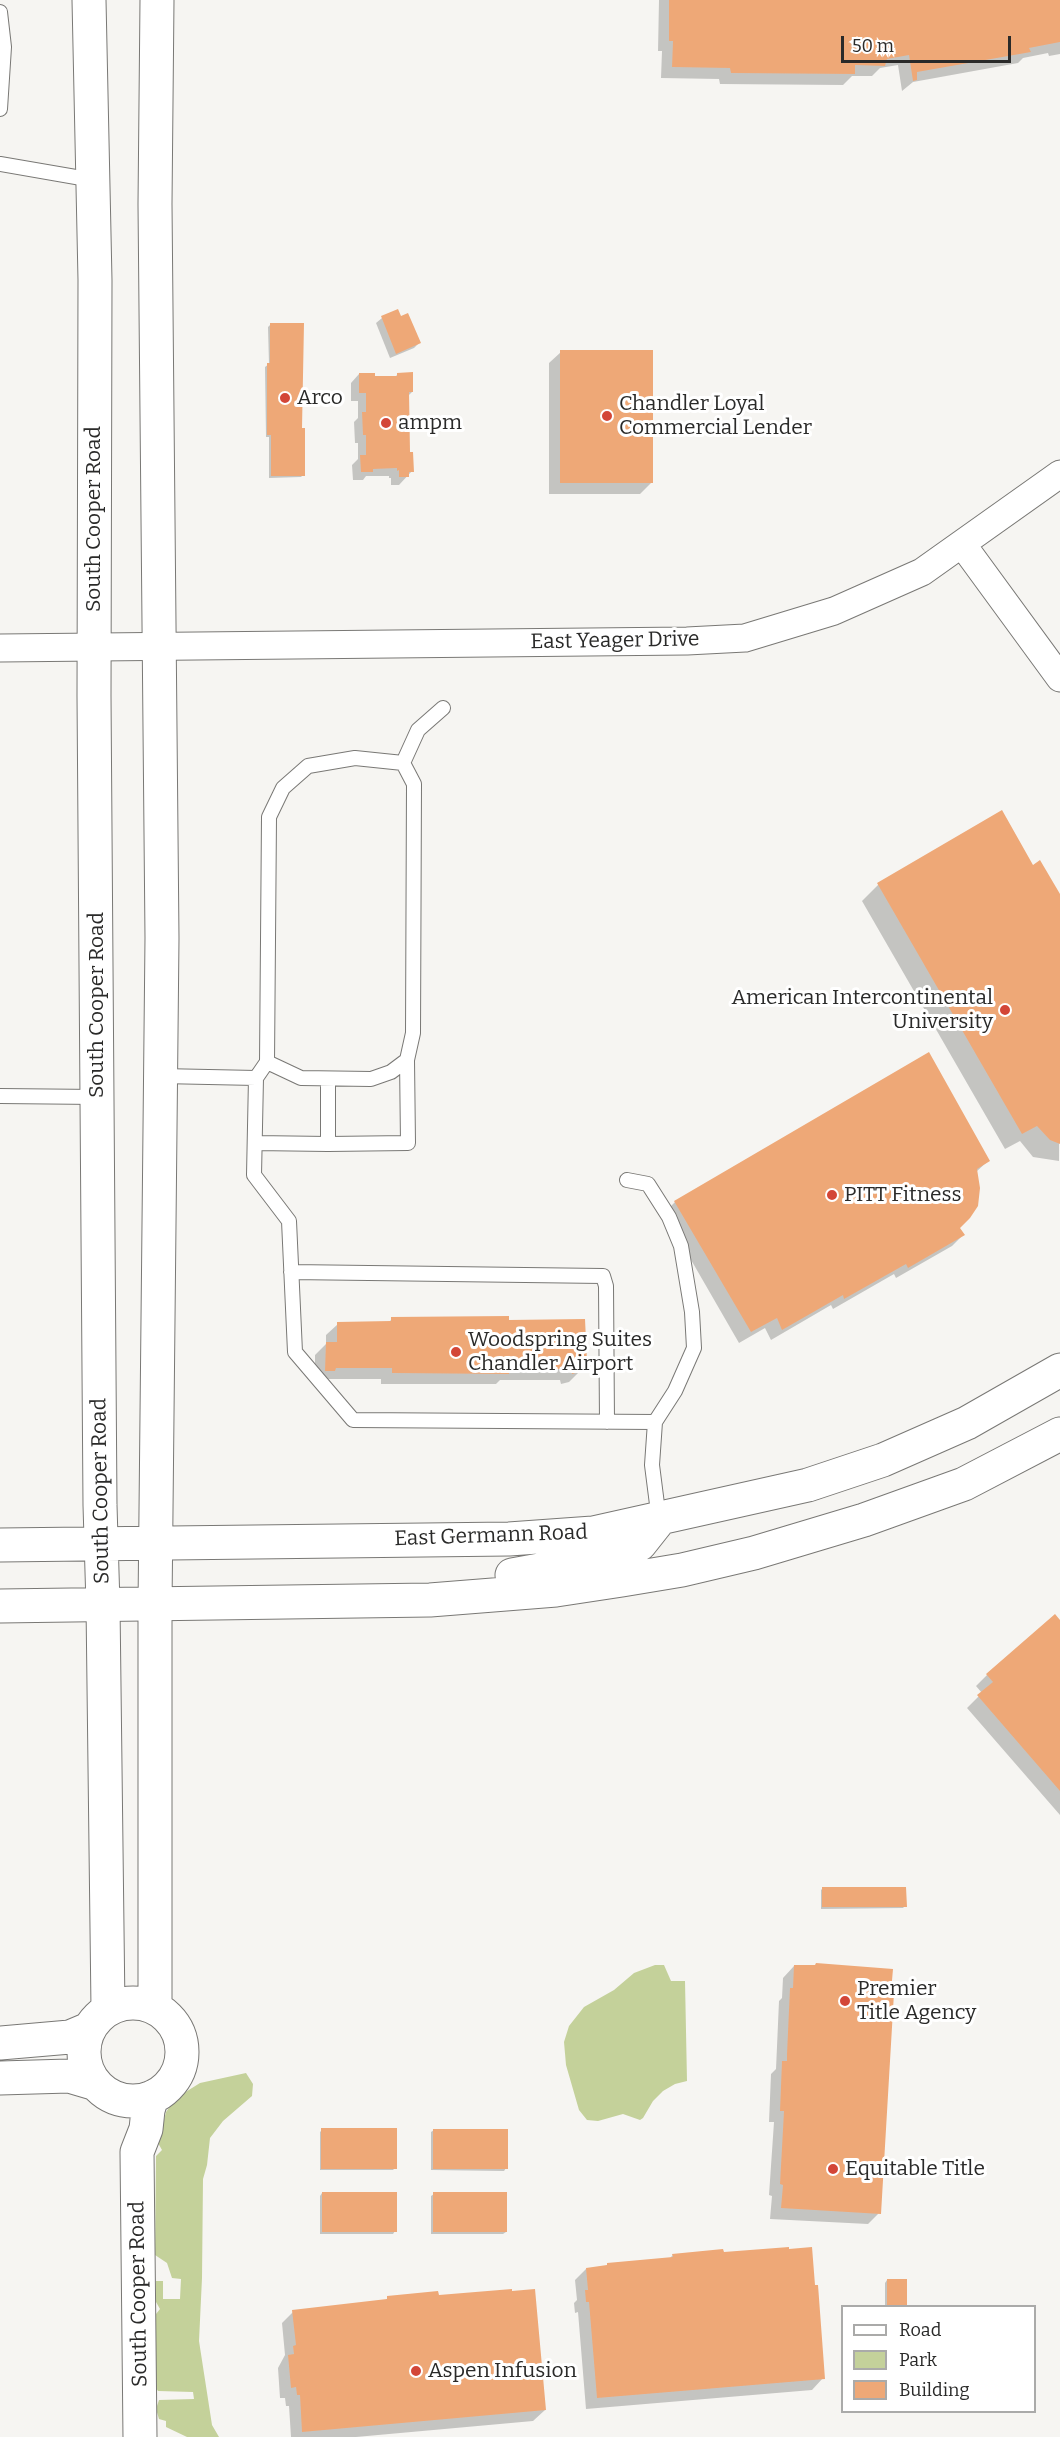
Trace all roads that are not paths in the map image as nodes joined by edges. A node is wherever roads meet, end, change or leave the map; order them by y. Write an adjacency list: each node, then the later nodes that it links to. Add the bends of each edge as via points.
1 (89, 0): 6 (main road, South Cooper Road)
2 (157, 0): 10 (main road)
3 (0, 12): 4 (lane, via 4,47)
4 (0, 109)
5 (0, 164): 6 (lane)
6 (93, 180): 9 (main road, South Cooper Road)
7 (1060, 474): 8 (street, East Yeager Drive)
8 (962, 544): 10 (street, East Yeager Drive, via 922,572 834,611 745,638); 12 (street)
9 (94, 646): 10 (street, East Yeager Drive); 11 (street, East Yeager Drive); 21 (main road, South Cooper Road)
10 (159, 646): 17 (main road)
11 (0, 648)
12 (1060, 678)
13 (443, 708): 14 (lane, via 418,730)
14 (403, 763): 15 (lane, via 414,784 413,1033); 16 (lane, via 355,758 308,766 283,788 269,817)
15 (407, 1060): 19 (lane, via 391,1072 371,1079); 23 (lane, via 408,1143)
16 (267, 1062): 18 (lane); 19 (lane, via 301,1078)
17 (161, 1076): 18 (lane); 31 (main road)
18 (256, 1078): 22 (lane)
19 (328, 1079): 23 (lane)
20 (0, 1096): 21 (lane)
21 (97, 1097): 32 (main road, South Cooper Road)
22 (255, 1143): 23 (lane); 25 (lane, via 254,1174 289,1221)
23 (328, 1144)
24 (627, 1180): 28 (lane, via 648,1184 669,1217 681,1246 692,1312 694,1348 675,1391)
25 (291, 1272): 27 (lane, via 295,1352 353,1420); 27 (lane, via 603,1276)
26 (1060, 1370): 30 (main road, East Germann Road, via 967,1423 883,1460 808,1485)
27 (607, 1422): 28 (lane)
28 (655, 1422): 30 (lane, via 652,1465)
29 (1060, 1434): 34 (main road, via 964,1484 754,1553 622,1580)
30 (659, 1520): 31 (main road, East Germann Road, via 593,1533 509,1539); 34 (main road, via 640,1544 617,1556 516,1573)
31 (157, 1542): 32 (main road, East Germann Road); 36 (main road)
32 (101, 1544): 33 (main road, East Germann Road); 35 (main road, South Cooper Road)
33 (0, 1545)
34 (475, 1597): 36 (main road)
35 (103, 1605): 36 (main road); 37 (main road); 39 (main road, South Cooper Road)
36 (155, 1605): 38 (main road)
37 (0, 1606)
38 (155, 2008): 39 (main road, via 123,2003); 43 (main road, via 169,2017 183,2047 176,2078)
39 (98, 2019): 40 (main road, via 70,2037); 42 (main road, South Cooper Road, via 84,2043 84,2058 87,2072)
40 (0, 2043)
41 (0, 2078): 42 (main road, via 69,2076)
42 (104, 2091): 43 (main road, via 126,2101); 44 (main road, South Cooper Road, via 124,2119 125,2135)
43 (152, 2097): 44 (main road, South Cooper Road)
44 (137, 2152): 45 (main road, South Cooper Road)
45 (140, 2437)

